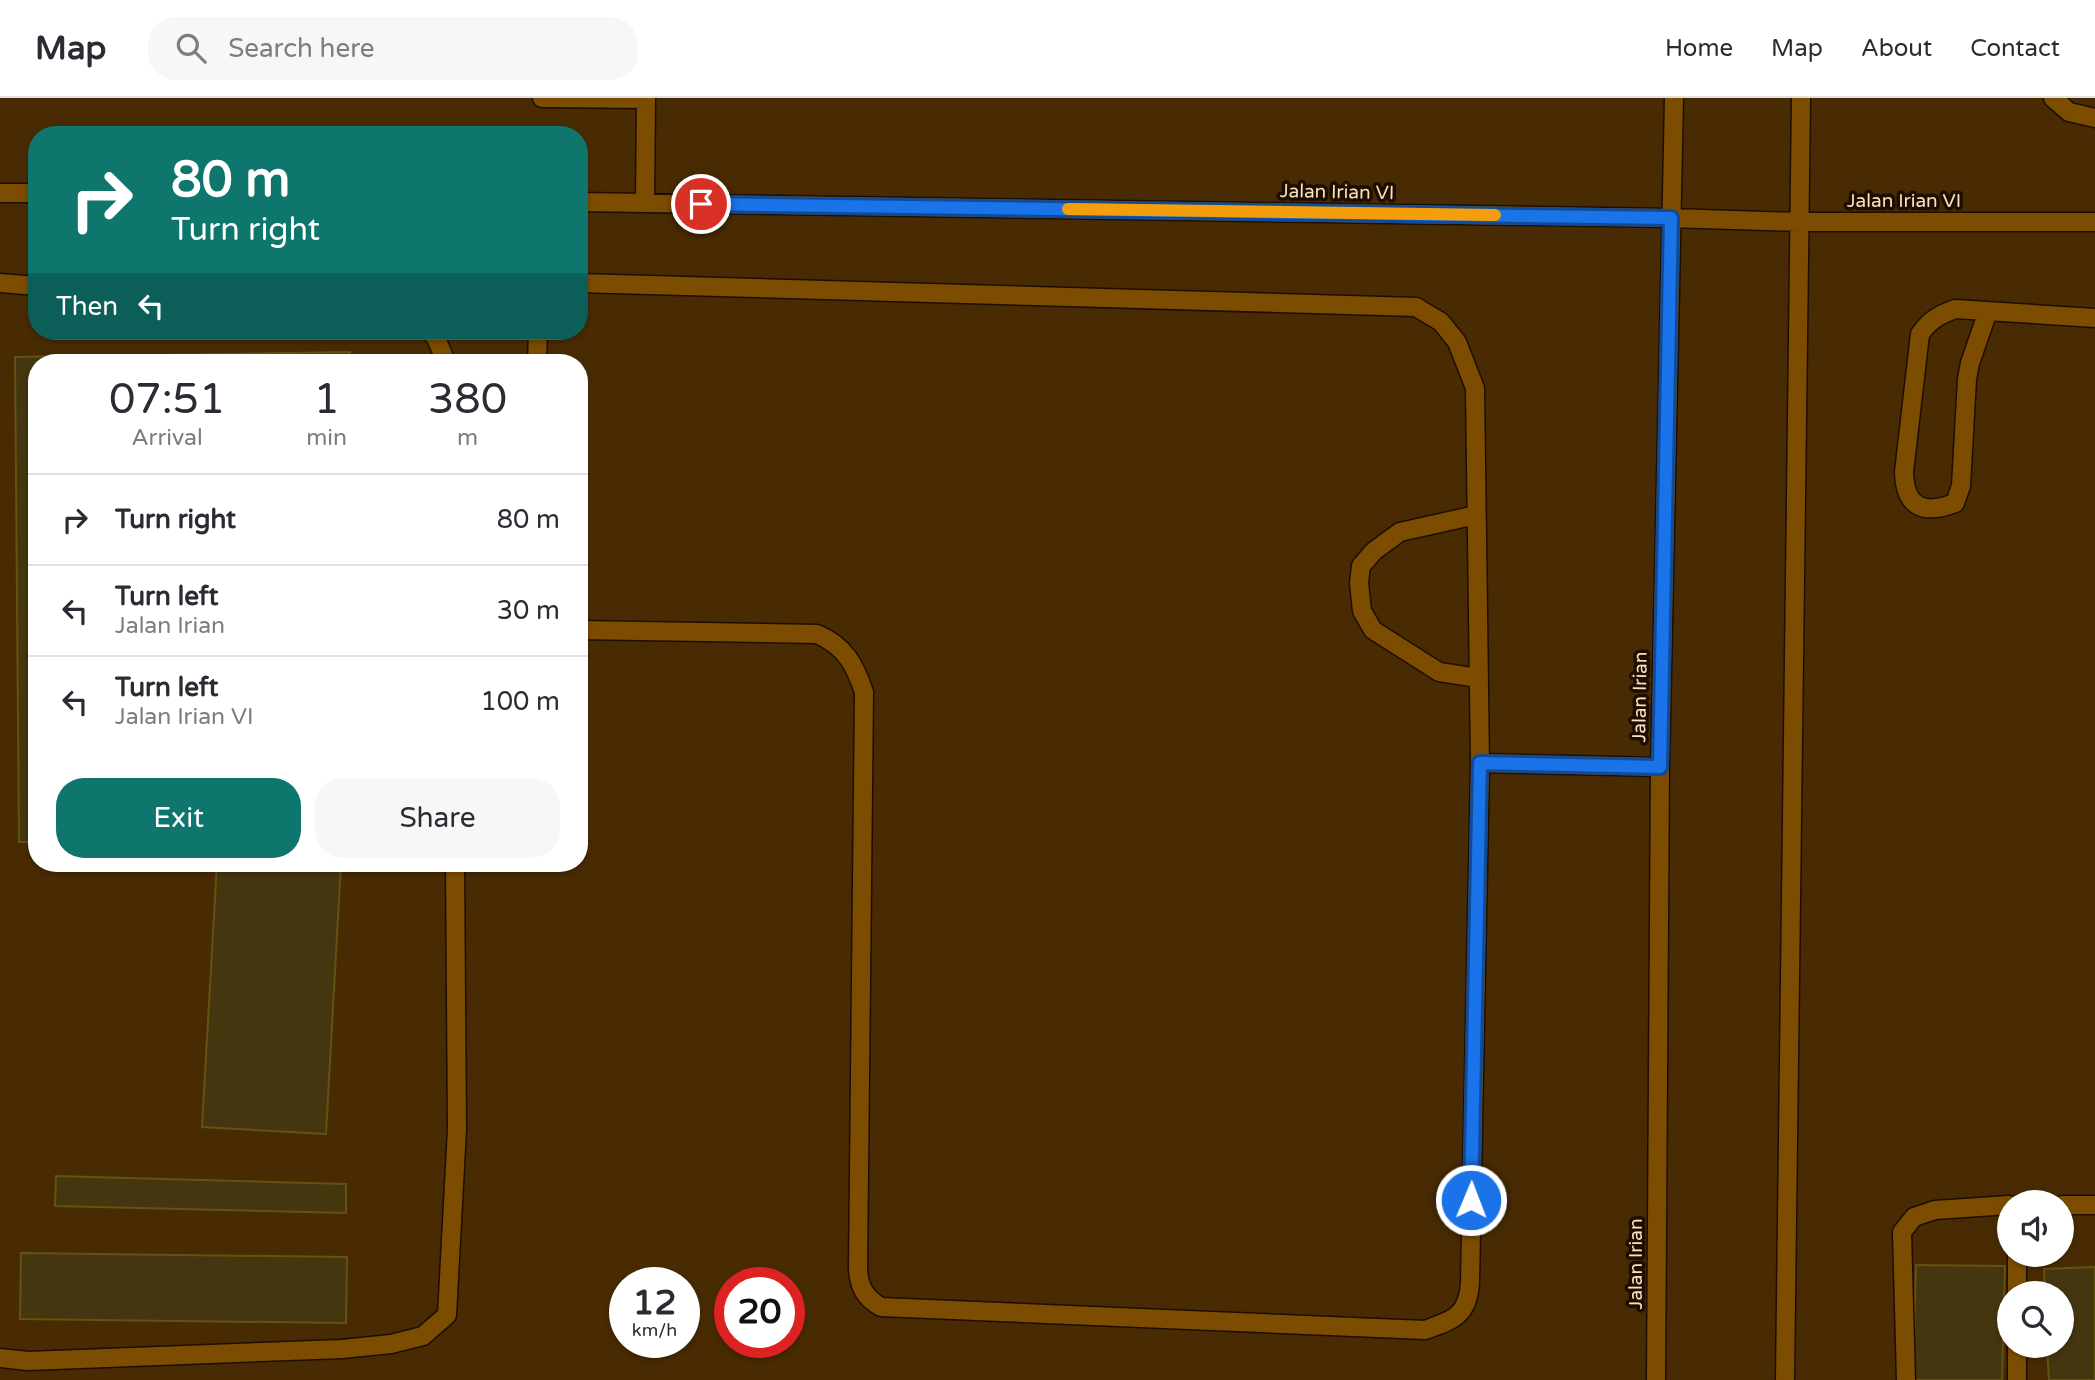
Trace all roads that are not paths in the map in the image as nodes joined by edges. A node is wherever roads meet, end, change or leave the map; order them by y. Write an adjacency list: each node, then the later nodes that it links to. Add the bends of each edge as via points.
1 (542, 98): 5 (street)
2 (1674, 98): 11 (street, Jalan Irian)
3 (1801, 98): 12 (street)
4 (2053, 98): 6 (street, via 2068,112)
5 (646, 99): 10 (street)
6 (2095, 118)
7 (0, 193): 8 (street)
8 (28, 193)
9 (588, 202): 10 (street, Jalan Irian VI)
10 (645, 203): 11 (street, Jalan Irian VI)
11 (1671, 218): 12 (street, Jalan Irian VI); 23 (street, Jalan Irian)
12 (1800, 222): 13 (street, Jalan Irian VI); 31 (street)
13 (2095, 222)
14 (0, 283): 16 (street)
15 (588, 283): 19 (street, via 1416,307 1441,322 1457,342 1475,388)
16 (28, 285)
17 (1988, 312): 17 (street, via 1967,379 1961,486 1955,503 1924,509 1910,499 1903,472 1920,334 1938,315 1955,309); 18 (street)
18 (2095, 318)
19 (1476, 515): 21 (street); 21 (street, via 1400,532 1361,566 1359,583 1362,611 1373,630 1439,672)
20 (588, 630): 22 (street, via 817,634 832,640 856,670 864,692 858,1269 863,1291 881,1307 1425,1330 1454,1319 1469,1300 1470,1283)
21 (1478, 678): 22 (street)
22 (1480, 763): 23 (street)
23 (1660, 767): 30 (street, Jalan Irian)
24 (455, 872): 28 (street, via 457,1129 447,1315 423,1336 342,1349 28,1361)
25 (2074, 1205): 26 (street)
26 (2095, 1205)
27 (1997, 1206): 32 (street, via 1935,1210 1914,1217 1902,1232)
28 (0, 1358)
29 (2017, 1358): 33 (street)
30 (1657, 1380)
31 (1785, 1380)
32 (1906, 1380)
33 (2017, 1380)

